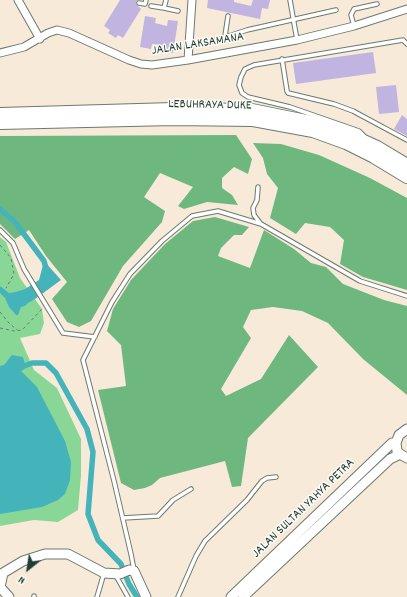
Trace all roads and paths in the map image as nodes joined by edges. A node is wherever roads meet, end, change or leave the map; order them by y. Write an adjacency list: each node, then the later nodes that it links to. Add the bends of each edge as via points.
1 (18, 0): 17 (street)
2 (146, 0): 6 (lane, via 145,4)
3 (166, 0): 9 (lane)
4 (290, 0): 14 (lane)
5 (189, 1): 23 (street)
6 (139, 3)
7 (377, 4): 15 (lane, via 354,9 351,15)
8 (151, 6): 9 (lane)
9 (164, 8): 12 (lane)
10 (407, 9): 15 (street, JALAN LAKSAMANA)
11 (336, 10): 14 (lane)
12 (178, 11)
13 (228, 16): 16 (lane)
14 (294, 19): 16 (lane); 18 (lane)
15 (354, 26): 18 (street, JALAN LAKSAMANA)
16 (226, 36): 19 (lane)
17 (40, 39): 21 (street, JALAN LAKSAMANA, via 24,47); 23 (street, JALAN LAKSAMANA, via 57,30 141,64)
18 (297, 40): 23 (street, JALAN LAKSAMANA)
19 (207, 43)
20 (407, 44): 22 (lane, via 403,40)
21 (0, 53)
22 (282, 59): 26 (lane, via 288,93 353,111); 27 (lane, via 254,64 245,69 239,85 242,93 248,98 290,107 359,131)
23 (188, 60)
24 (0, 114): 27 (highway, LEBUHRAYA DUKE, via 173,109 252,110 316,123)
25 (0, 123): 29 (highway, LEBUHRAYA DUKE, via 253,120 313,131 332,138 374,157)
26 (407, 140)
27 (377, 147): 28 (highway, LEBUHRAYA DUKE)
28 (407, 165)
29 (407, 178)
30 (258, 187): 31 (lane, via 253,208)
31 (260, 224): 35 (lane, via 360,281); 40 (lane, via 218,212 192,216 162,241 130,274 112,302)
32 (0, 230): 36 (lane, via 13,243)
33 (0, 245): 34 (path, via 11,258 14,274)
34 (6, 288)
35 (407, 296)
36 (45, 303): 39 (path, via 22,330); 40 (lane, via 63,333)
37 (0, 312): 39 (path)
38 (0, 328): 39 (path)
39 (18, 330)
40 (95, 337): 46 (lane, via 83,360)
41 (407, 429): 42 (main road, JALAN SULTAN YAHYA PETRA, via 399,435)
42 (396, 443): 43 (main road, JALAN SULTAN YAHYA PETRA, via 397,451); 57 (main road, JALAN SULTAN YAHYA PETRA, via 392,443)
43 (403, 456): 58 (main road, JALAN SULTAN YAHYA PETRA, via 390,459)
44 (276, 477): 56 (lane, via 262,481 247,500 205,541)
45 (191, 489): 46 (lane, via 173,500 158,516)
46 (123, 518): 47 (lane)
47 (132, 570): 50 (main road); 55 (main road)
48 (1, 573): 49 (main road, via 23,561 45,554 68,554); 51 (main road)
49 (104, 573): 50 (main road); 52 (lane)
50 (117, 574): 54 (lane)
51 (0, 587): 53 (main road)
52 (98, 596)
53 (9, 597)
54 (128, 597)
55 (146, 597)
56 (178, 597)
57 (231, 597)
58 (243, 597)

